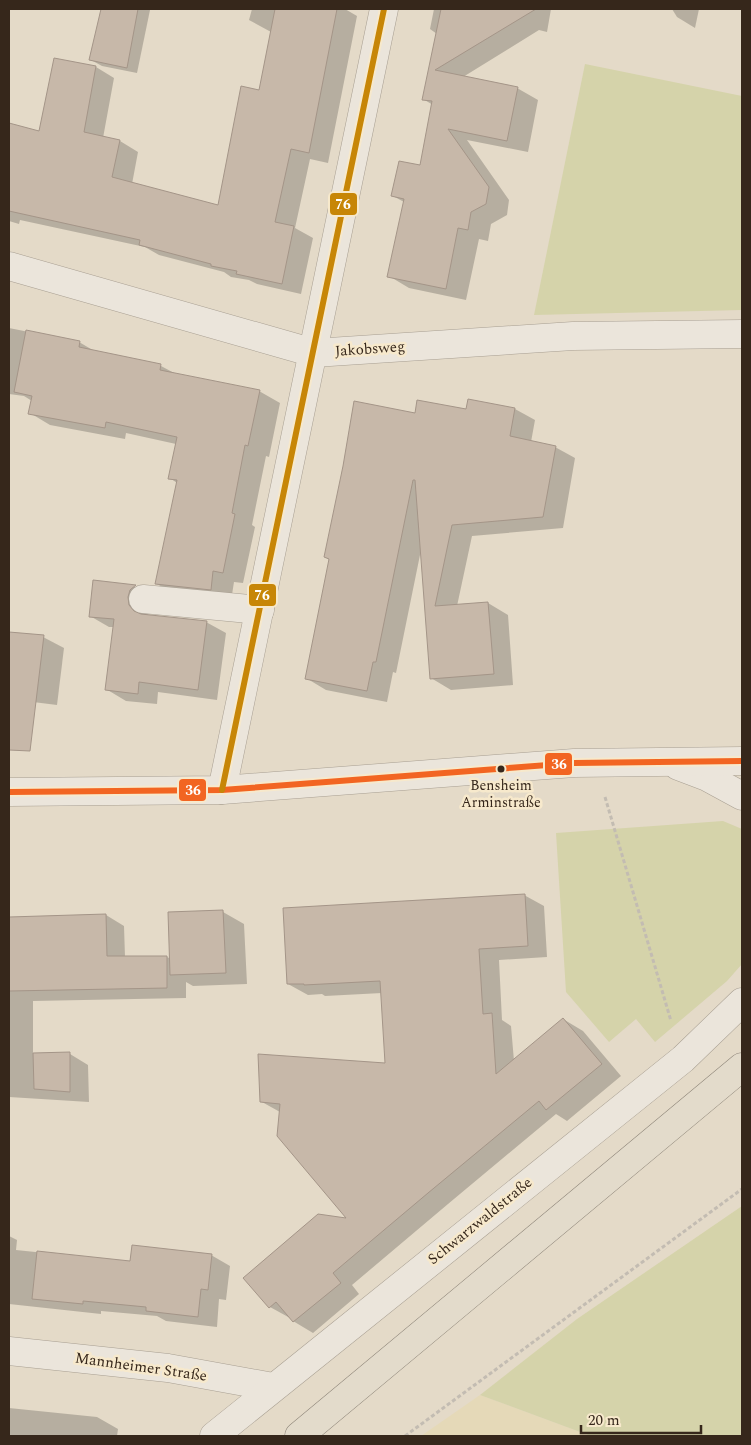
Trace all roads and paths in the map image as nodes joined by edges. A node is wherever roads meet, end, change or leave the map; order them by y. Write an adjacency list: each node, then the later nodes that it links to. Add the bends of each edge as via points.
1 (384, 9): 4 (street)
2 (9, 266): 4 (street, Jakobsweg)
3 (742, 334): 4 (street, Jakobsweg, via 573,336)
4 (314, 353): 6 (street)
5 (143, 599): 6 (street)
6 (260, 610): 10 (street)
7 (742, 761): 8 (street)
8 (668, 762): 9 (street); 12 (street, via 707,777)
9 (595, 763): 10 (street); 14 (path)
10 (222, 790): 11 (street)
11 (9, 792)
12 (742, 796)
13 (742, 1002): 14 (street, Schwarzwaldstraße)
14 (683, 1059): 18 (street, Schwarzwaldstraße)
15 (742, 1067): 20 (main road)
16 (742, 1189): 21 (path)
17 (9, 1351): 18 (street, Mannheimer Straße, via 168,1368)
18 (273, 1387): 19 (street, Schwarzwaldstraße)
19 (214, 1436)
20 (299, 1436)
21 (405, 1436)

